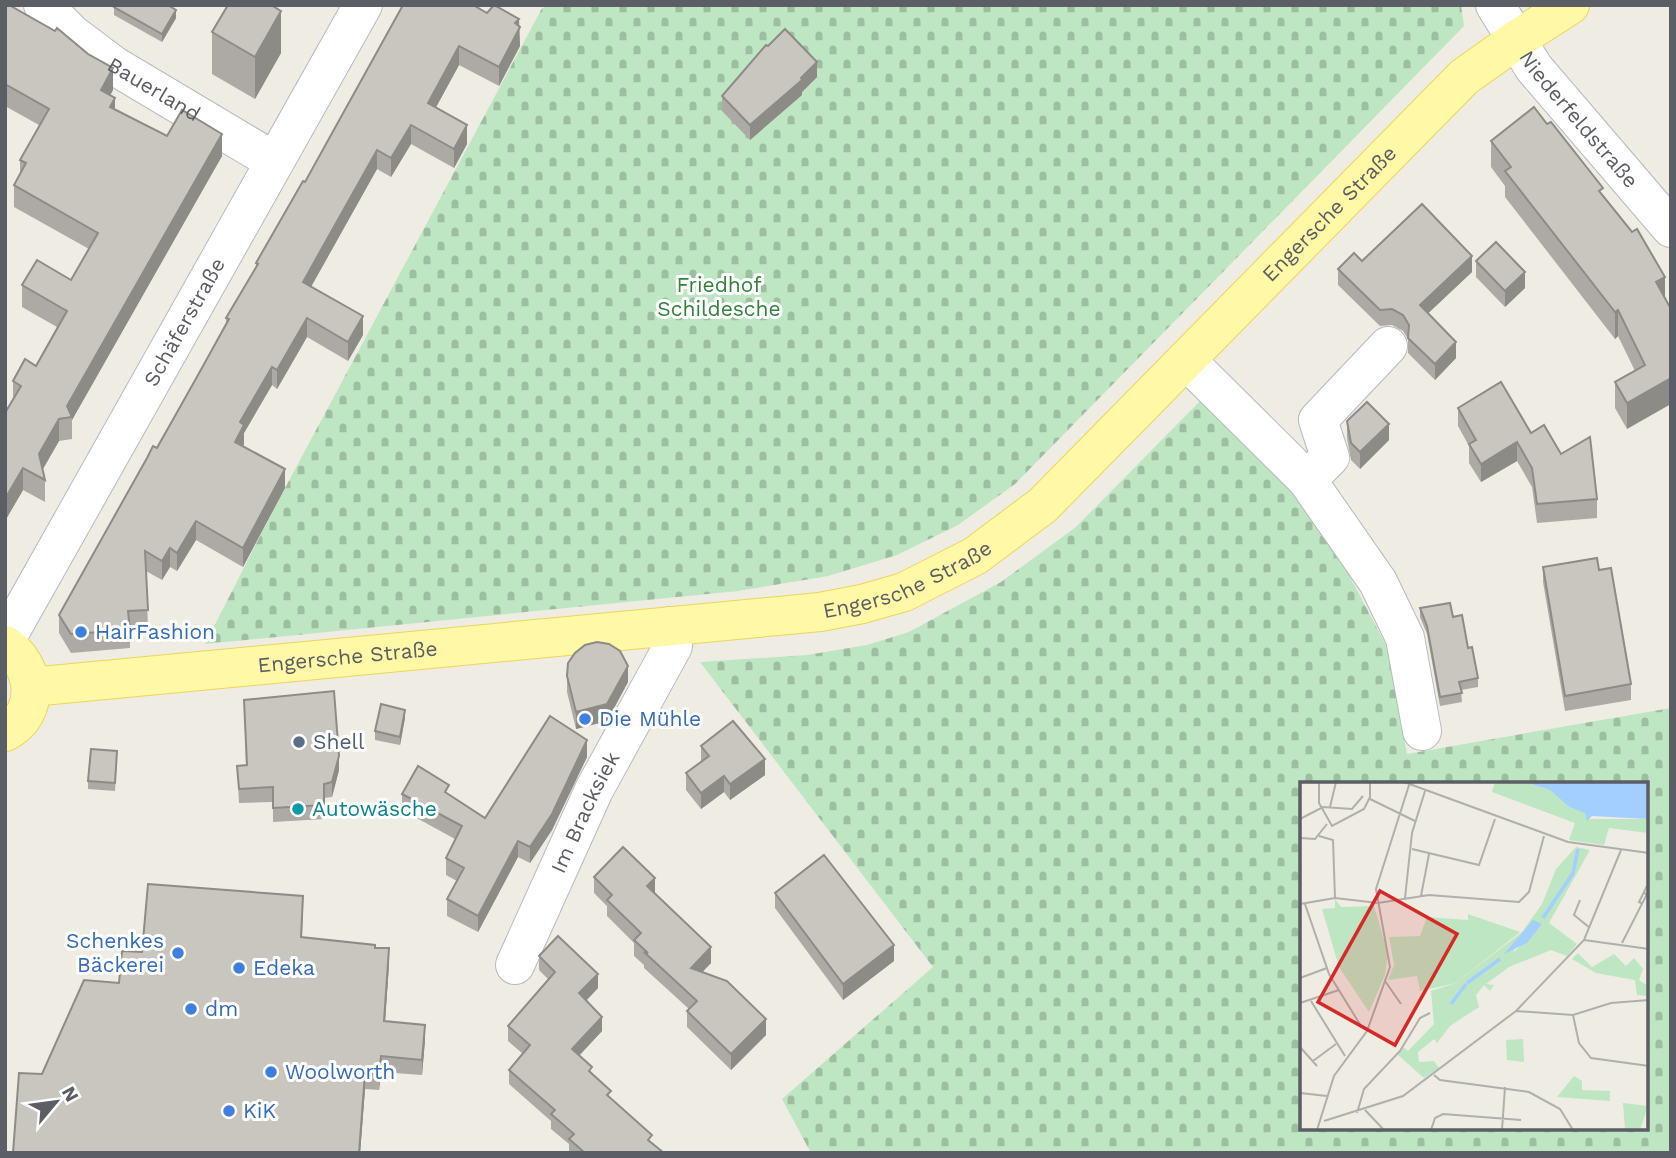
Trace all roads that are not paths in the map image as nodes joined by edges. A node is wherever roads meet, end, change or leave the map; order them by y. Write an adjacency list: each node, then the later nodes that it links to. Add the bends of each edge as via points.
1 (43, 5): 6 (street, Bauerland, via 113,65)
2 (363, 5): 6 (street, Schäferstraße)
3 (1495, 5): 5 (street, Niederfeldstraße)
4 (1570, 5): 5 (main road, Engersche Straße)
5 (1516, 40): 7 (street, Niederfeldstraße, via 1534,68); 9 (main road, Engersche Straße, via 1464,77)
6 (274, 161): 12 (street, Schäferstraße)
7 (1671, 228)
8 (1388, 346): 10 (street, via 1318,420 1330,457)
9 (1186, 360): 10 (street); 11 (main road, Engersche Straße, via 1043,505 975,556 904,592 862,604)
10 (1307, 480): 14 (street, via 1378,582 1405,638)
11 (670, 626): 13 (main road, Engersche Straße); 16 (street, Im Bracksiek, via 673,646 594,790)
12 (5, 643): 13 (main road, via 24,662)
13 (31, 687): 15 (main road, via 22,718)
14 (1422, 731)
15 (5, 732)
16 (515, 965)

